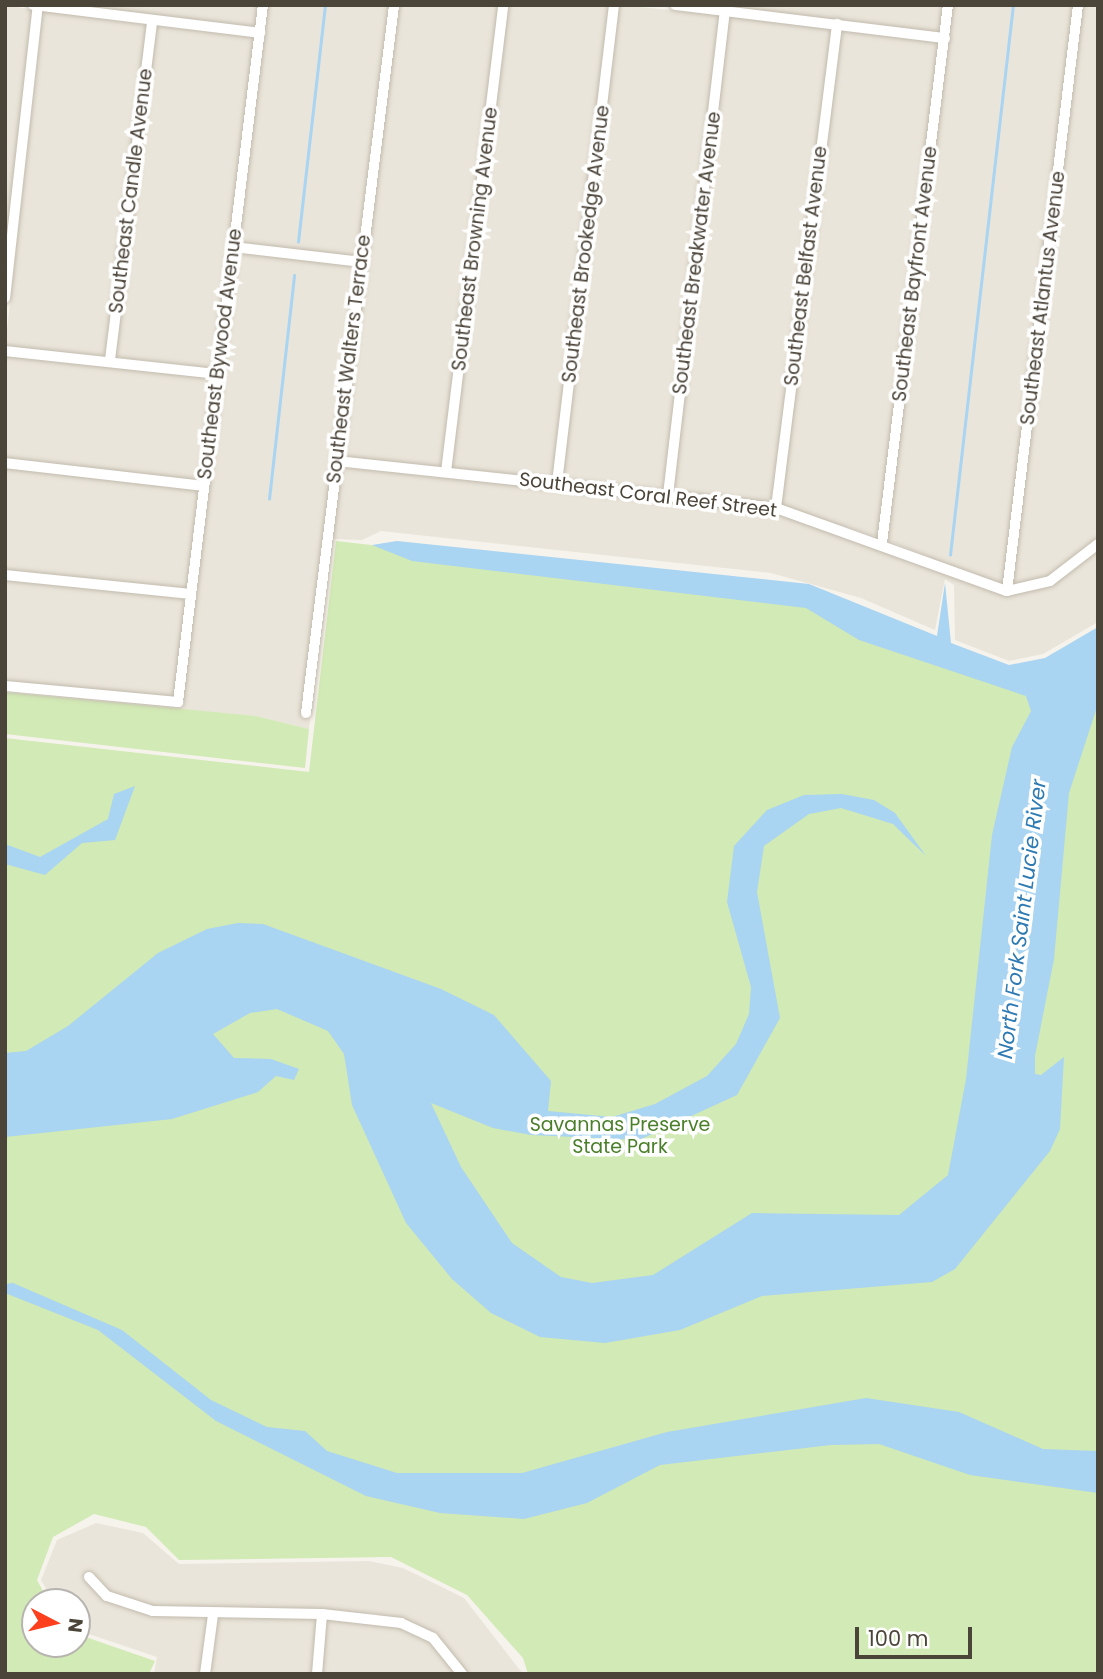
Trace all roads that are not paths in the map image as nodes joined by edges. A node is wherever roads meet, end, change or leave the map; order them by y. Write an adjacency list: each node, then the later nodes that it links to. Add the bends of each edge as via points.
1 (263, 5): 12 (street, Southeast Bywood Avenue)
2 (394, 5): 16 (street, Southeast Walters Terrace)
3 (503, 5): 23 (street, Southeast Browning Avenue)
4 (614, 5): 24 (street, Southeast Brookedge Avenue)
5 (675, 5): 9 (street)
6 (948, 5): 13 (street, Southeast Bayfront Avenue)
7 (1079, 5): 31 (street, Southeast Atlantus Avenue)
8 (36, 6): 10 (street); 14 (street)
9 (725, 11): 11 (street); 26 (street, Southeast Breakwater Avenue)
10 (152, 21): 12 (street); 19 (street, Southeast Candle Avenue)
11 (837, 24): 13 (street); 27 (street, Southeast Belfast Avenue)
12 (260, 33): 15 (street, Southeast Bywood Avenue)
13 (945, 38): 28 (street, Southeast Bayfront Avenue)
14 (9, 246): 17 (street)
15 (234, 247): 16 (street); 20 (street, Southeast Bywood Avenue)
16 (361, 262): 21 (street, Southeast Walters Terrace)
17 (5, 298)
18 (5, 351): 19 (street)
19 (110, 360): 20 (street)
20 (218, 374): 25 (street, Southeast Bywood Avenue)
21 (337, 461): 23 (street, Southeast Coral Reef Street); 34 (street, Southeast Walters Terrace)
22 (5, 463): 25 (street)
23 (446, 472): 24 (street, Southeast Coral Reef Street)
24 (557, 483): 26 (street, Southeast Coral Reef Street)
25 (204, 486): 32 (street, Southeast Bywood Avenue)
26 (668, 495): 27 (street, Southeast Coral Reef Street)
27 (776, 508): 28 (street, Southeast Coral Reef Street)
28 (881, 543): 31 (street, Southeast Coral Reef Street)
29 (1098, 544): 31 (street, via 1050,581)
30 (5, 575): 32 (street)
31 (1007, 591)
32 (191, 594): 33 (street, Southeast Bywood Avenue, via 178,702)
33 (5, 686)
34 (306, 713)
35 (89, 1577): 37 (street, via 125,1604)
36 (322, 1614): 37 (street); 39 (street); 40 (street, via 401,1623 433,1638)
37 (213, 1615): 38 (street)
38 (205, 1674)
39 (317, 1674)
40 (461, 1674)

